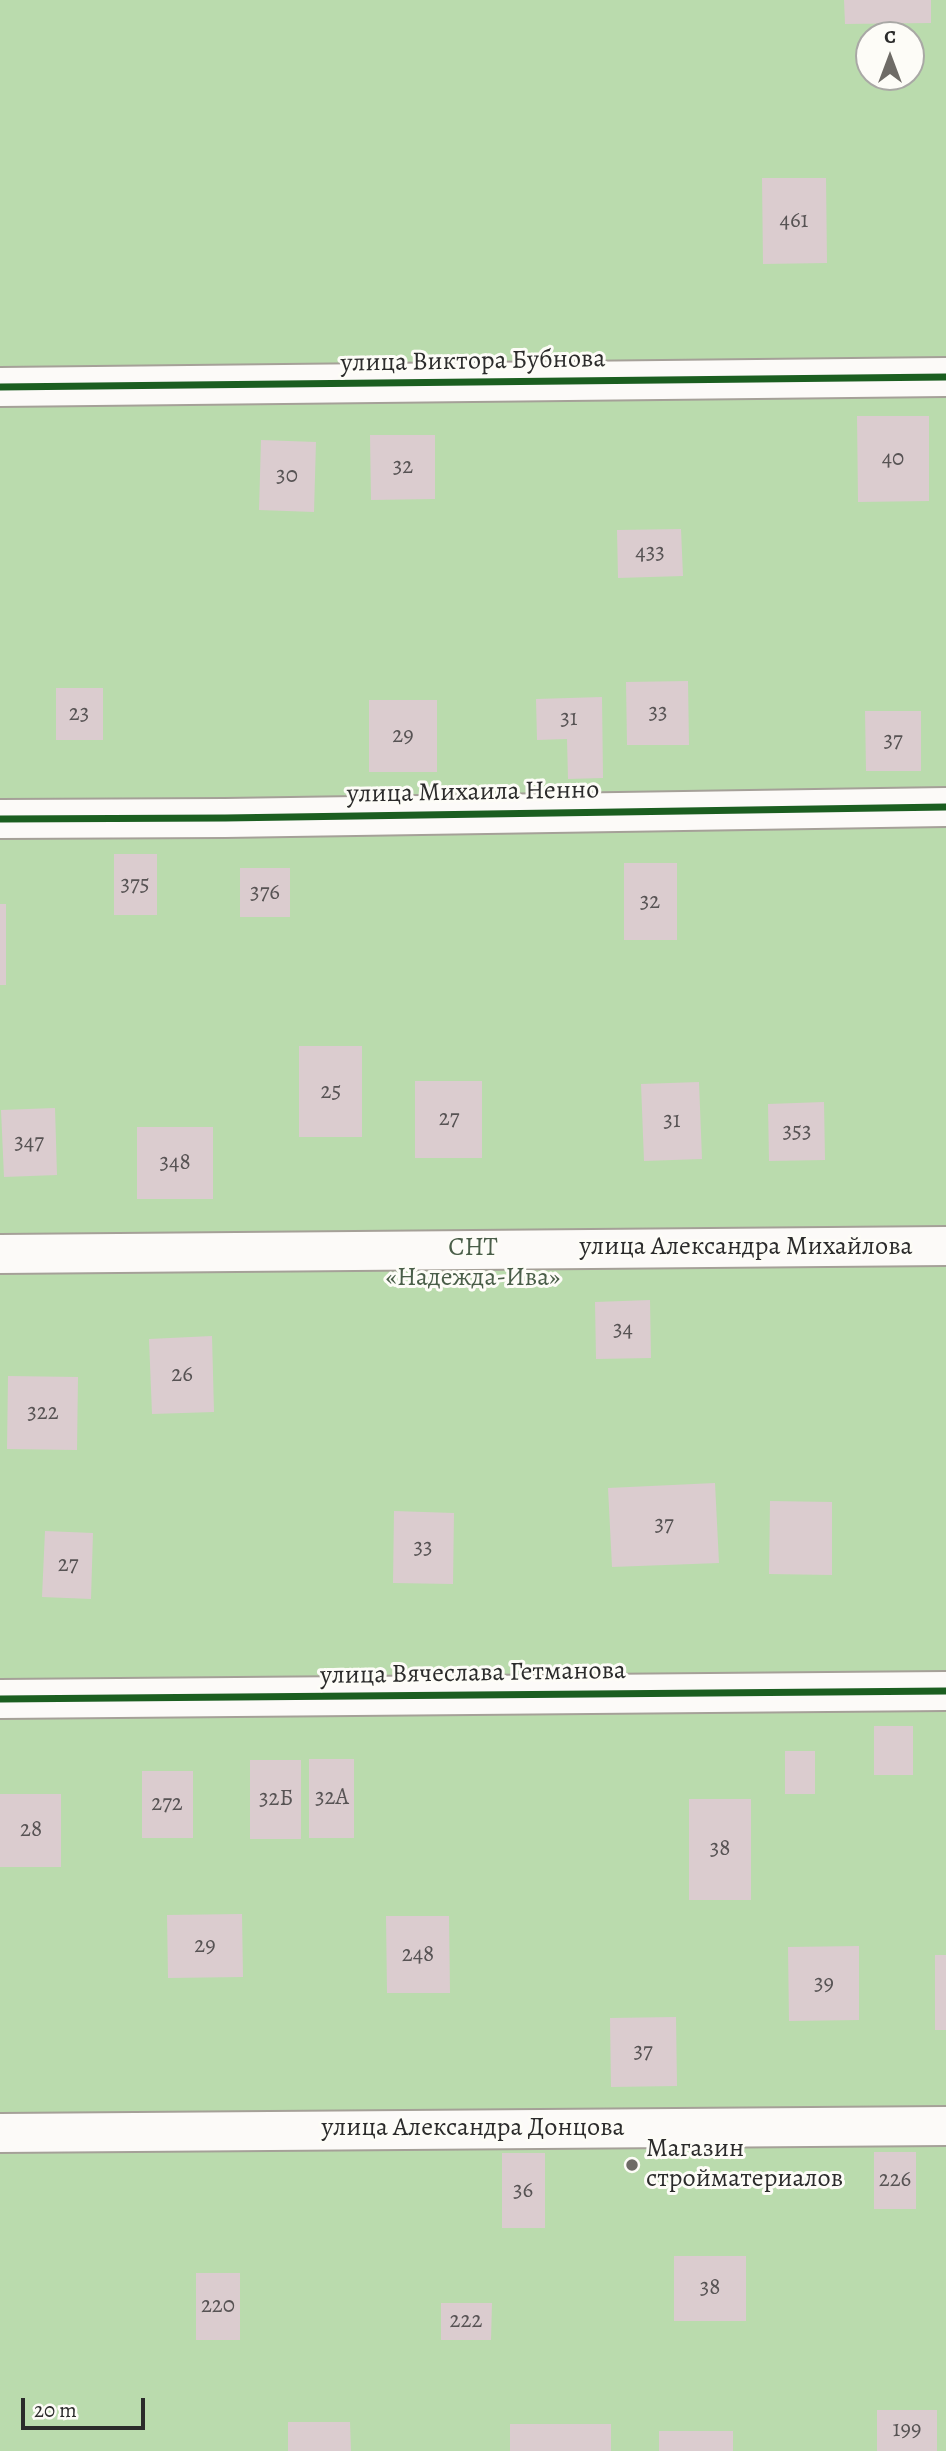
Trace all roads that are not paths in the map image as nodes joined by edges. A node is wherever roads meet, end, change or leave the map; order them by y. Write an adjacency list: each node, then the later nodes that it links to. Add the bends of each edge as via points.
1 (946, 377): 2 (street, улица Виктора Бубнова)
2 (0, 387)
3 (946, 807): 4 (street, улица Михаила Ненно)
4 (0, 819)
5 (946, 1246): 6 (street, улица Александра Михайлова)
6 (0, 1254)
7 (946, 1690): 8 (street, улица Вячеслава Гетманова)
8 (0, 1699)
9 (946, 2126): 10 (street, улица Александра Донцова)
10 (0, 2133)

